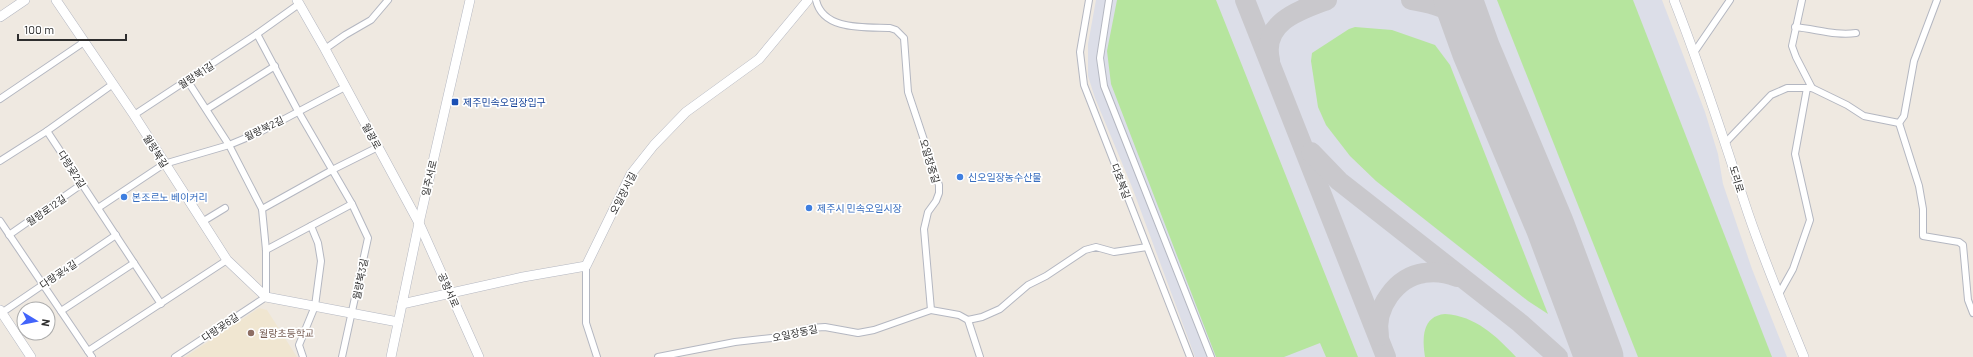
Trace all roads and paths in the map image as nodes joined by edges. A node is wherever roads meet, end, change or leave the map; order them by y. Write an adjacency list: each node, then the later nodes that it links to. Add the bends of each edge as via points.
1 (25, 0): 14 (street)
2 (56, 0): 18 (street, 월랑북길)
3 (388, 0): 19 (street, via 371,20)
4 (470, 0): 45 (street, 일주서로)
5 (808, 0): 53 (street, 오일장서길, via 759,59 686,112 654,145 630,174)
6 (816, 0): 61 (street, 오일장중길, via 818,9 834,21 844,25 890,28 904,38 908,92 939,185 938,197 925,220 924,229)
7 (1089, 0): 49 (street, 다호북길, via 1080,52 1084,85)
8 (1109, 0): 80 (street, via 1100,58 1104,86)
9 (1674, 0): 20 (street, 도리로)
10 (1730, 0): 20 (street)
11 (1802, 0): 15 (street)
12 (1938, 0): 30 (street, via 1914,61 1904,116)
13 (298, 2): 17 (street, 월랑북1길); 19 (street, 월광로)
14 (0, 17)
15 (1796, 27): 16 (street, via 1841,35); 25 (street, via 1792,46)
16 (1856, 33)
17 (257, 34): 21 (street); 22 (street, 월랑북1길)
18 (84, 42): 23 (street, 월랑북길); 26 (street)
19 (325, 49): 24 (street, 월광로)
20 (1695, 52): 32 (street, 도리로)
21 (275, 66): 27 (street); 28 (street)
22 (187, 80): 27 (street); 29 (street, 월랑북1길)
23 (113, 84): 29 (street, 월랑북길); 31 (street)
24 (345, 87): 28 (street, 월랑북2길); 34 (street, 월광로)
25 (1810, 88): 30 (street, via 1864,116); 32 (street, via 1787,88 1771,95); 56 (street, via 1795,154 1810,220 1793,269)
26 (0, 99)
27 (207, 109): 33 (street)
28 (298, 111): 33 (street, 월랑북2길); 37 (street)
29 (134, 115): 36 (street, 월랑북길)
30 (1899, 123): 65 (street, via 1919,186 1923,209 1923,236 1959,242 1963,245 1968,300)
31 (47, 131): 35 (street); 38 (street, 다랑곶2길)
32 (1726, 142): 56 (street, 도리로, via 1744,202)
33 (229, 145): 36 (street, 월랑북2길); 42 (street)
34 (378, 147): 37 (street); 45 (street, 월광로)
35 (0, 161)
36 (164, 164): 40 (street); 44 (street, 월랑북길)
37 (332, 170): 39 (street, 월랑북3길); 42 (street)
38 (82, 184): 40 (street, 다랑곶2길); 47 (street, 월랑로12길)
39 (352, 204): 46 (street); 64 (street, 월랑북3길, via 368,238)
40 (98, 208): 48 (street)
41 (225, 208): 44 (street)
42 (262, 210): 50 (street)
43 (0, 221): 47 (street)
44 (202, 222): 51 (street, 월랑북길)
45 (419, 223): 55 (street, 공항서로); 59 (street, 일주서로)
46 (311, 226): 50 (street); 60 (street, via 321,261)
47 (9, 235): 54 (street)
48 (116, 235): 52 (street); 54 (street, 다랑곶4길)
49 (1146, 247): 66 (street, via 1114,252 1096,247 1085,250 1028,285 1000,309); 79 (street, 다호북길)
50 (266, 250): 57 (street)
51 (227, 260): 57 (street, 월랑북길); 58 (street)
52 (134, 263): 58 (street); 62 (street)
53 (586, 266): 55 (street); 76 (street, via 586,323)
54 (43, 284): 62 (street); 63 (street, 다랑곶4길)
55 (450, 293): 59 (street); 75 (street, 공항서로)
56 (1779, 294): 81 (street, 도리로)
57 (266, 297): 60 (street); 71 (street, 다랑곶6길)
58 (161, 304): 68 (street)
59 (402, 304): 67 (street, 일주서로)
60 (315, 306): 64 (street); 72 (street, via 299,345)
61 (931, 310): 66 (street, via 959,315); 77 (street, 오일장동길, via 858,333 825,327 810,328 781,337 735,342)
62 (61, 311): 68 (street)
63 (1, 312): 69 (street)
64 (353, 313): 67 (street); 73 (street, 월랑북3길)
65 (1973, 313)
66 (968, 320): 78 (street)
67 (398, 322): 74 (street, 일주서로)
68 (88, 351): 70 (street)
69 (31, 357)
70 (92, 357)
71 (175, 357)
72 (303, 357)
73 (342, 357)
74 (391, 357)
75 (479, 357)
76 (597, 357)
77 (658, 357)
78 (980, 357)
79 (1190, 357)
80 (1211, 357)
81 (1804, 357)

